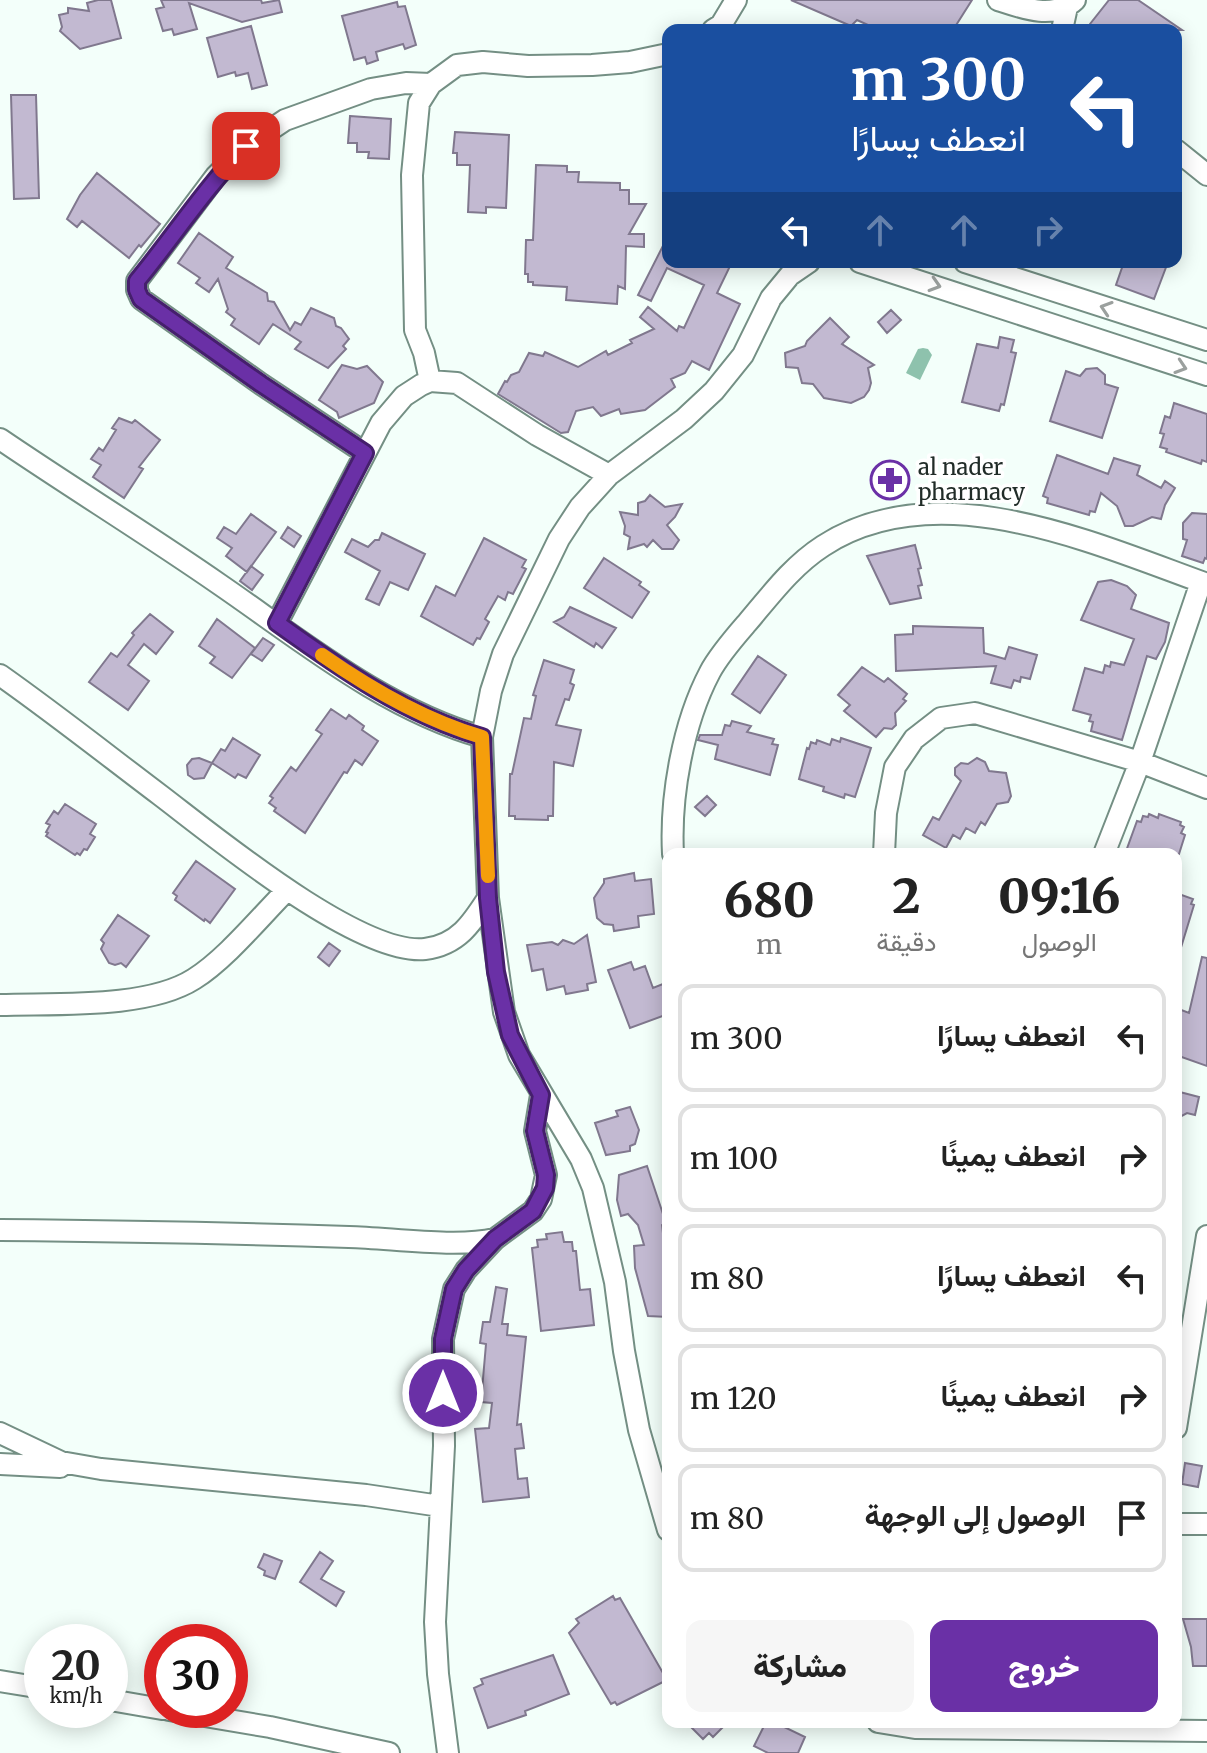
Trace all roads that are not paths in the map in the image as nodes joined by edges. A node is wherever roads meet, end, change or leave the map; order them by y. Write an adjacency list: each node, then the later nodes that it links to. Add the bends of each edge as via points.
1 (736, 0): 4 (street)
2 (998, 0): 3 (street, via 1045,11)
3 (1071, 4): 5 (street)
4 (722, 24)
5 (1064, 24)
6 (662, 55): 7 (street, via 592,65 457,65)
7 (431, 84): 15 (street, via 419,103 412,175 415,330); 17 (street, via 371,89 285,120 259,137 216,176 137,281 141,299)
8 (1182, 155): 9 (street)
9 (1207, 175)
10 (800, 268): 18 (street, via 771,298 743,355 714,391)
11 (878, 268): 14 (street, one-way to 14)
12 (984, 268): 13 (street, one-way to 12)
13 (1207, 340)
14 (1207, 375)
15 (430, 381): 17 (street, via 404,396); 18 (street, via 457,383)
16 (0, 439): 20 (street)
17 (365, 453): 20 (street)
18 (609, 475): 22 (street, via 559,539 518,620 491,691)
19 (1204, 583): 23 (street); 25 (street, via 1099,545 1018,522 964,514 920,514 871,523 823,546 784,578 711,669 690,719 672,822)
20 (277, 623): 22 (street, via 416,713)
21 (0, 675): 28 (street)
22 (482, 737): 29 (street)
23 (1140, 762): 24 (street); 26 (street, via 975,713 941,718 914,739 895,767); 27 (street)
24 (1207, 788)
25 (673, 848)
26 (884, 848)
27 (1106, 848)
28 (287, 890): 29 (street, via 370,936 423,949 451,943); 30 (street, via 215,961 181,986 108,1002)
29 (488, 898): 31 (street, via 504,1012)
30 (0, 1005)
31 (541, 1095): 34 (street, via 535,1131 545,1188 533,1211); 40 (street, via 593,1188 615,1282 639,1430)
32 (0, 1230): 34 (street, via 476,1244)
33 (1207, 1236): 35 (street)
34 (495, 1239): 39 (street, via 466,1270 449,1307 443,1339)
35 (1183, 1335)
36 (0, 1433): 38 (street, via 61,1462)
37 (0, 1464): 38 (street)
38 (101, 1469): 39 (street)
39 (440, 1506): 49 (street, via 435,1622)
40 (662, 1509)
41 (1182, 1524): 42 (street)
42 (1207, 1524)
43 (0, 1681): 44 (street)
44 (24, 1685)
45 (248, 1723): 48 (street)
46 (915, 1728): 47 (street)
47 (1207, 1731)
48 (389, 1753)
49 (448, 1753)

